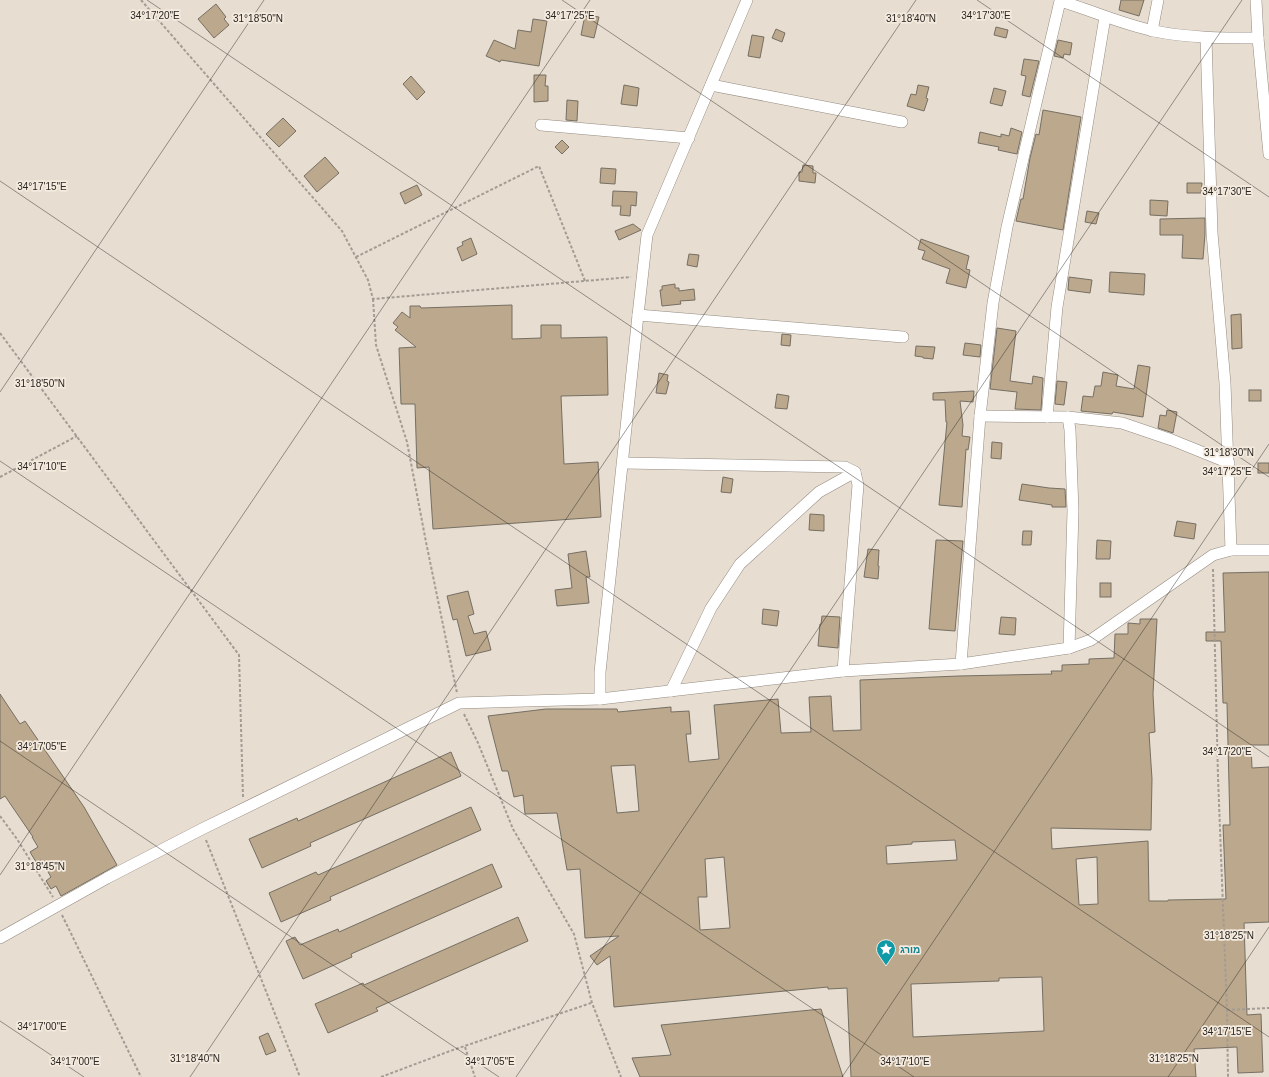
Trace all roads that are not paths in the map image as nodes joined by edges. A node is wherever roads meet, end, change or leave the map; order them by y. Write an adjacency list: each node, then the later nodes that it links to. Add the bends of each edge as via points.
1 (747, 0): 8 (street)
2 (1158, 0): 5 (street)
3 (1256, 0): 7 (street)
4 (1105, 17): 5 (street); 15 (street, via 1060,1 993,302); 16 (street, via 1057,307)
5 (1152, 31): 6 (street)
6 (1206, 38): 7 (street); 19 (street, via 1212,233)
7 (1258, 38): 12 (street)
8 (711, 85): 9 (street); 11 (street)
9 (902, 122)
10 (541, 125): 11 (street)
11 (689, 138): 13 (street, via 647,235)
12 (1269, 154)
13 (638, 315): 14 (street); 18 (street)
14 (903, 337)
15 (980, 416): 16 (street); 24 (street)
16 (1047, 417): 17 (street)
17 (1068, 417): 19 (street, via 1122,423); 23 (street, via 1073,511)
18 (623, 463): 20 (street, via 845,467); 27 (street, via 600,672)
19 (1229, 463): 21 (street)
20 (855, 472): 25 (street, via 858,484); 26 (street, via 818,492 740,564 711,608)
21 (1231, 550): 22 (street); 23 (street, via 1212,555 1091,640)
22 (1269, 550)
23 (1069, 648): 24 (street)
24 (961, 664): 25 (street)
25 (843, 671): 26 (street)
26 (671, 691): 27 (street)
27 (600, 699): 28 (street, via 459,703 202,829)
28 (0, 938)

